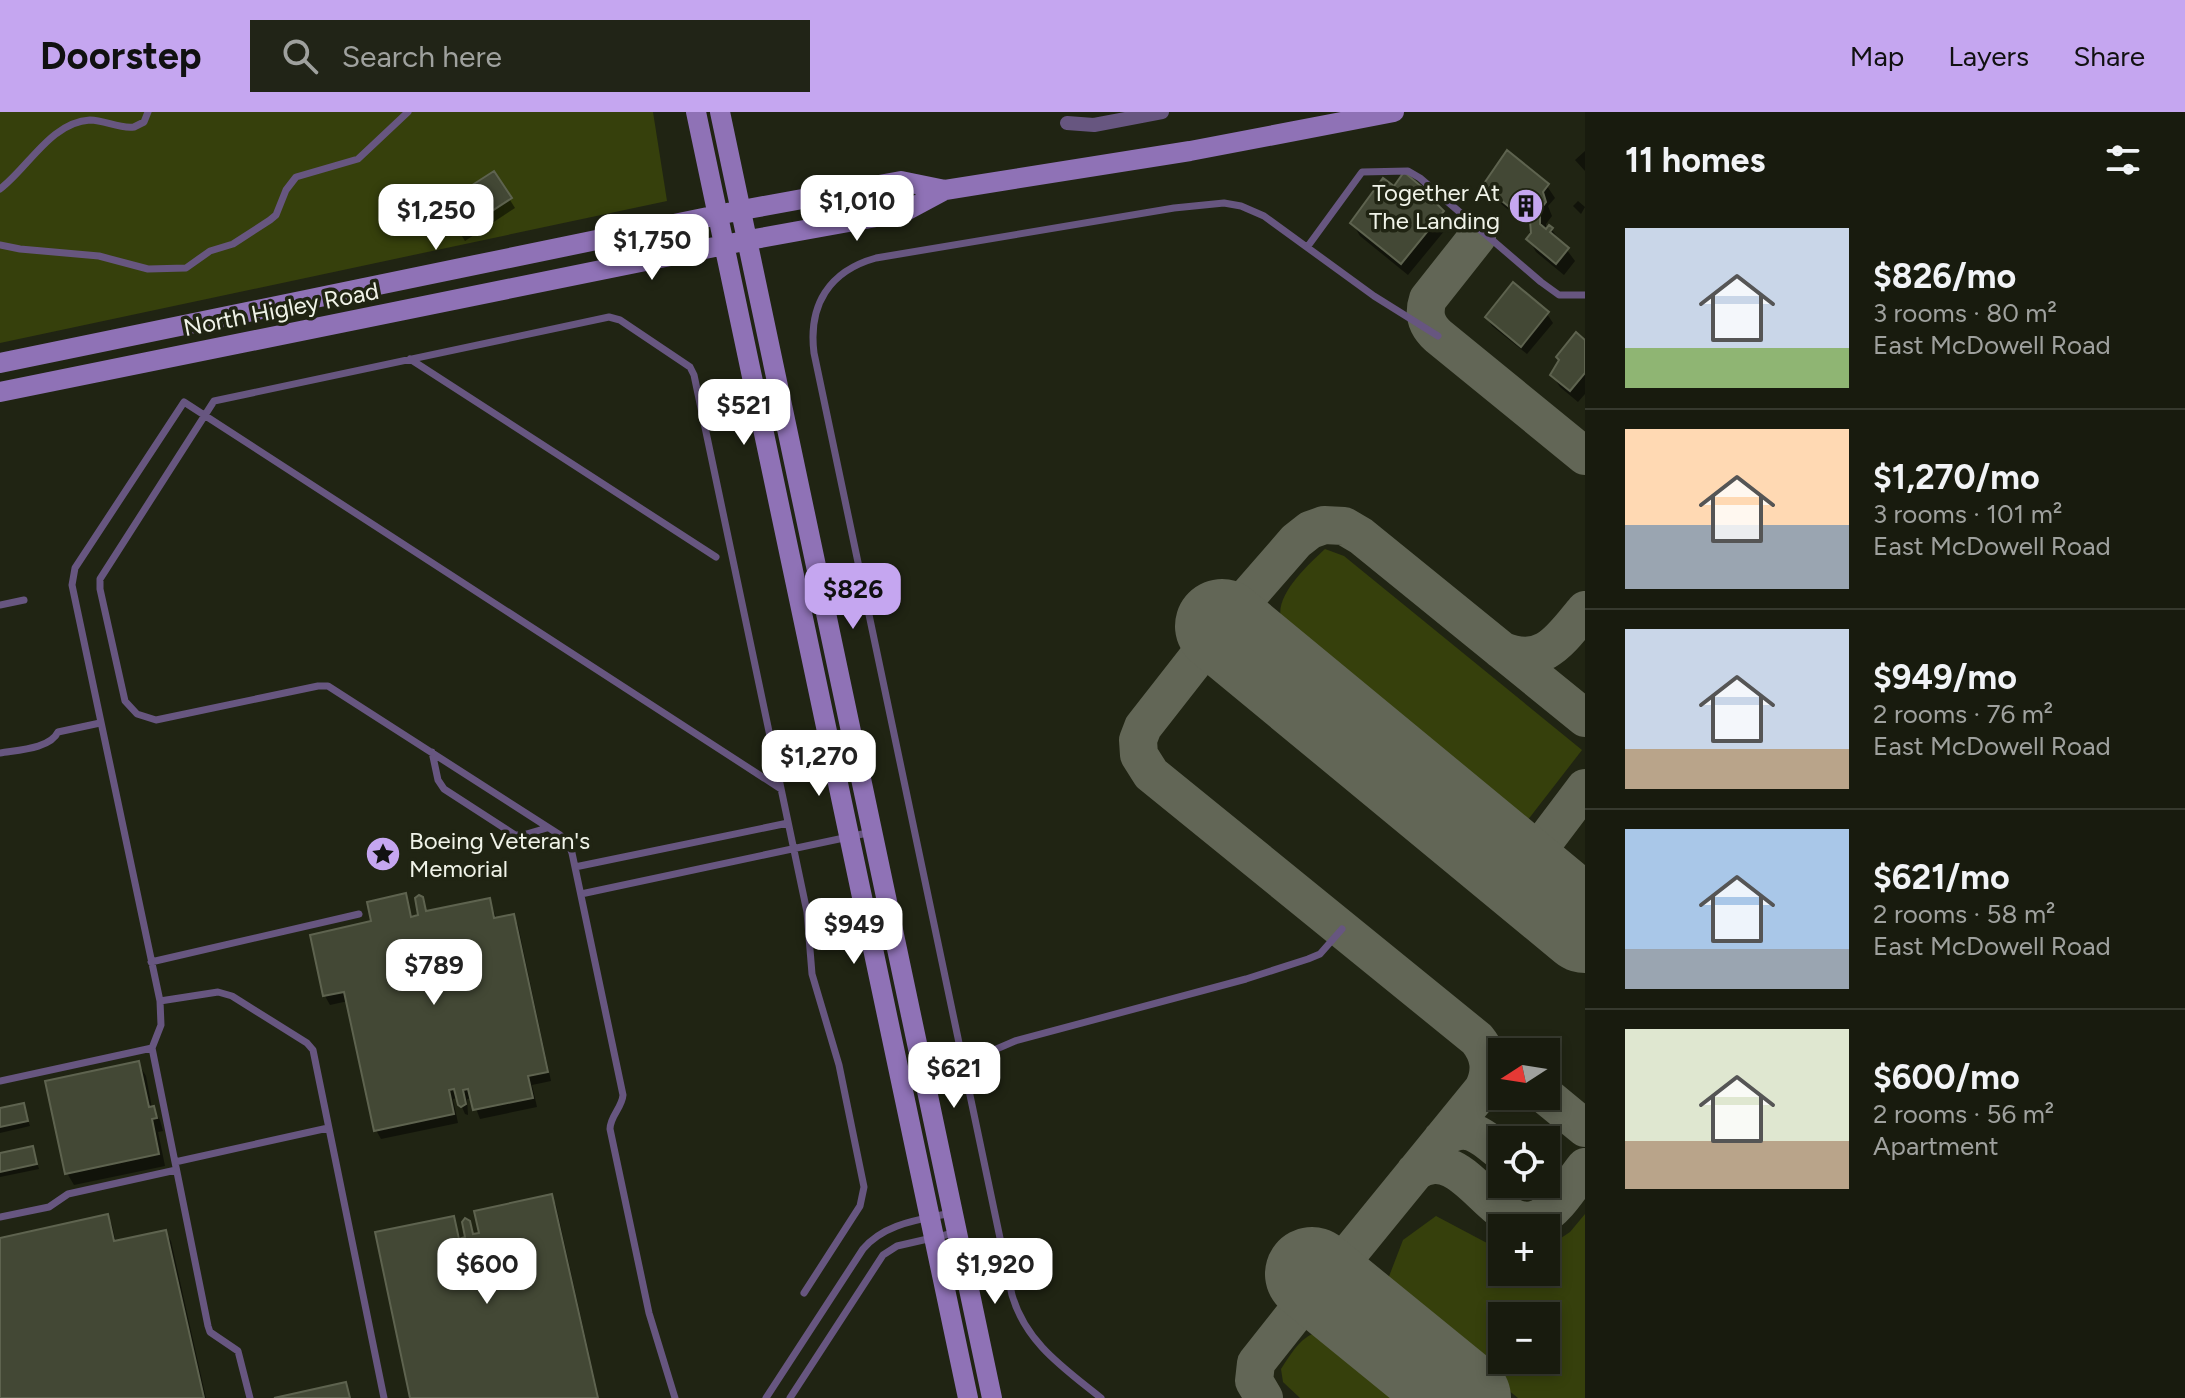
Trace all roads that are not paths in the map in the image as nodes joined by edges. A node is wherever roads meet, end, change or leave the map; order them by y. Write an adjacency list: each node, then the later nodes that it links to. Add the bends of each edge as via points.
1 (148, 112): 8 (lane, via 134,127 91,120 67,128)
2 (408, 112): 13 (lane, via 358,159 296,177 270,220 186,268 148,269 99,256)
3 (696, 112): 11 (main road)
4 (720, 112): 10 (main road)
5 (1162, 112): 7 (street, via 1094,125)
6 (1394, 112): 9 (main road, North Higley Road)
7 (1067, 123)
8 (0, 189)
9 (945, 190): 10 (main road, North Higley Road, via 901,181); 12 (main road, North Higley Road, via 904,212)
10 (742, 210): 11 (main road, North Higley Road); 12 (main road)
11 (717, 216): 14 (main road); 19 (main road, North Higley Road)
12 (749, 240): 14 (main road, North Higley Road); 31 (main road)
13 (0, 245)
14 (723, 245): 20 (main road, North Higley Road); 32 (main road)
15 (1308, 246): 16 (lane, via 1362,172 1408,171 1559,295); 17 (lane); 41 (lane, via 1241,206 1207,203 876,258 839,276 819,305 813,321 814,353)
16 (1585, 295)
17 (1438, 336)
18 (410, 359): 21 (lane, via 214,401); 22 (lane); 28 (lane, via 609,317 690,367)
19 (0, 363)
20 (0, 392)
21 (206, 415): 25 (lane, via 184,402 73,574); 26 (lane, via 100,579 125,701 137,714 156,720 328,686); 28 (lane)
22 (716, 557)
23 (24, 600): 24 (lane)
24 (0, 605)
25 (100, 723): 27 (lane); 38 (lane)
26 (432, 752): 30 (lane); 30 (lane, via 441,786 489,818 519,835)
27 (0, 753)
28 (781, 789): 29 (lane)
29 (788, 823): 33 (lane); 34 (lane)
30 (547, 827): 34 (lane, via 568,843)
31 (873, 832): 32 (lane); 46 (main road)
32 (849, 837): 33 (lane); 47 (main road)
33 (794, 848): 35 (lane); 48 (lane, via 812,974 839,1065 865,1192)
34 (575, 867): 35 (lane)
35 (581, 894): 51 (lane, via 623,1095 610,1129 649,1313)
36 (359, 914): 38 (lane)
37 (1342, 929): 41 (lane, via 1320,954 1308,959 1015,1041)
38 (151, 962): 39 (lane)
39 (160, 1001): 40 (lane, via 161,1025); 43 (lane, via 218,992 232,996 307,1043 313,1050)
40 (152, 1048): 42 (lane); 44 (lane)
41 (964, 1063): 56 (lane, via 1016,1307 1041,1348)
42 (0, 1081)
43 (328, 1128): 44 (lane); 50 (lane)
44 (175, 1166): 45 (lane, via 68,1194 49,1207); 49 (lane, via 210,1332 238,1351)
45 (0, 1217)
46 (955, 1222): 47 (lane); 47 (lane); 55 (main road)
47 (931, 1228): 52 (lane, via 885,1229 867,1243); 53 (lane, via 883,1255); 54 (main road)
48 (804, 1293)
49 (250, 1398)
50 (384, 1398)
51 (675, 1398)
52 (766, 1398)
53 (790, 1398)
54 (968, 1398)
55 (992, 1398)
56 (1101, 1398)

